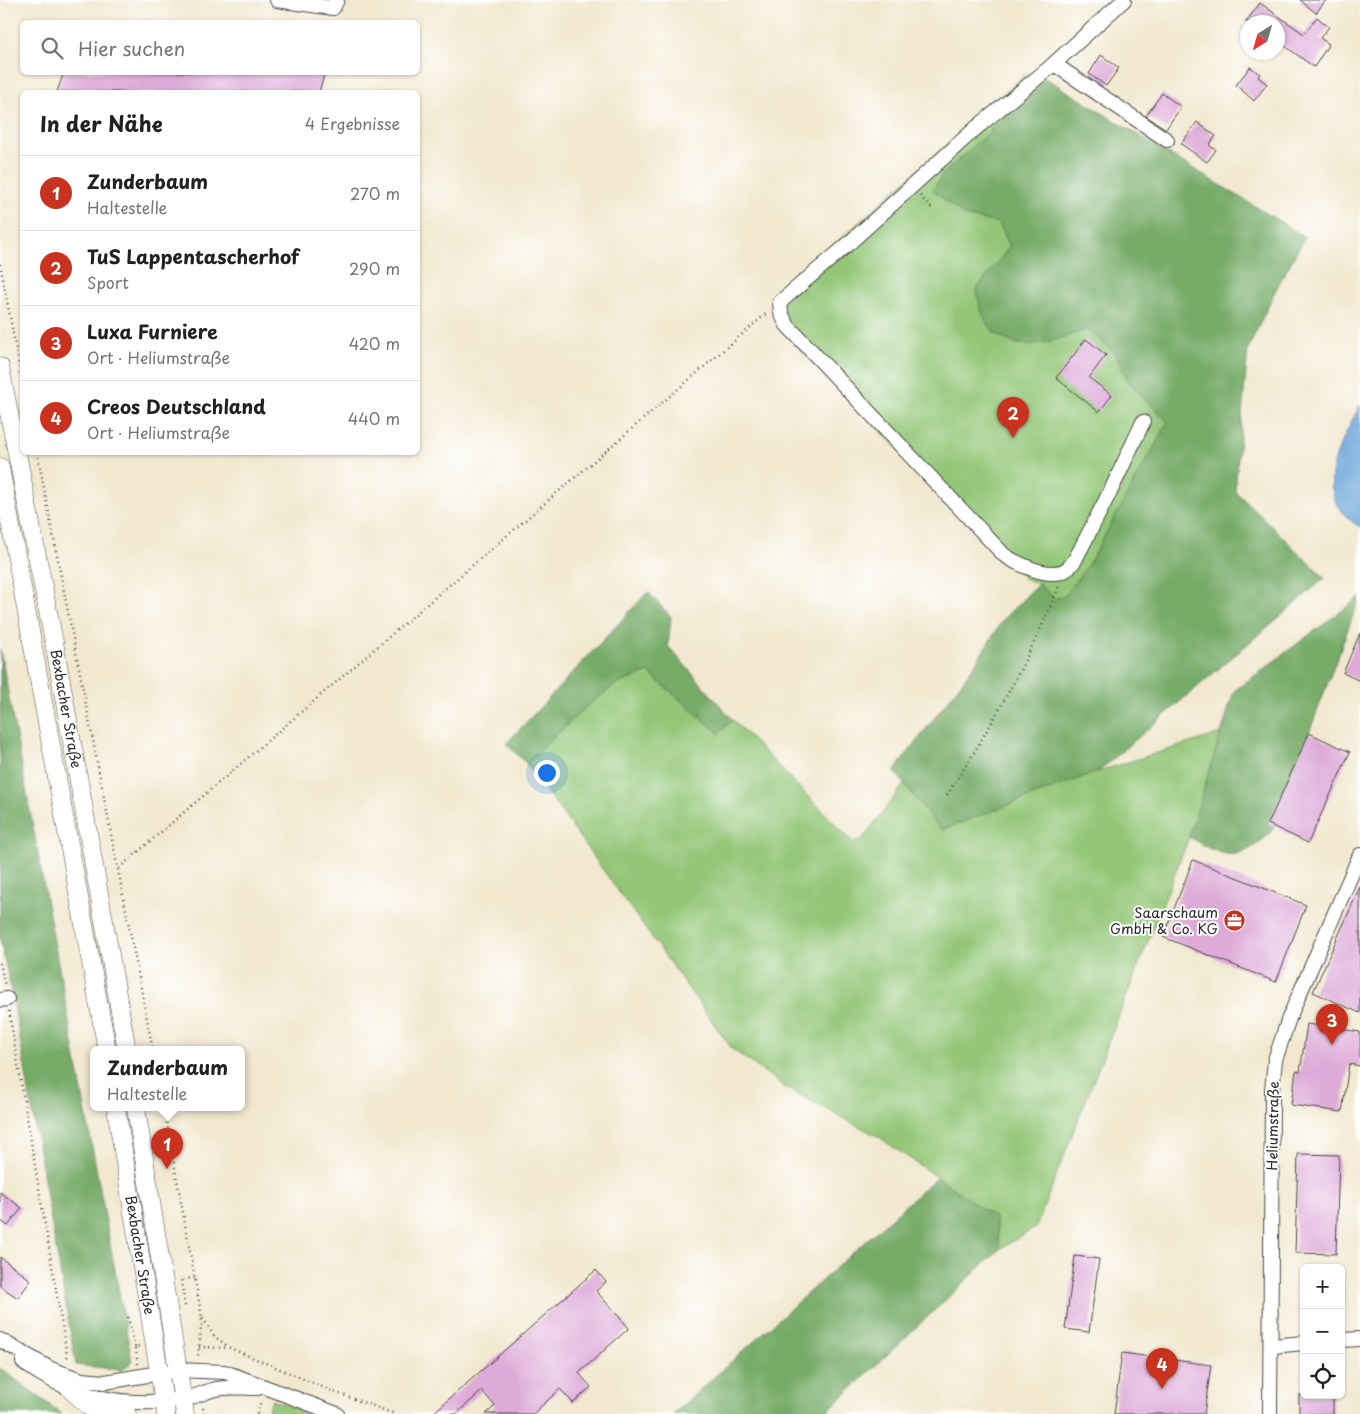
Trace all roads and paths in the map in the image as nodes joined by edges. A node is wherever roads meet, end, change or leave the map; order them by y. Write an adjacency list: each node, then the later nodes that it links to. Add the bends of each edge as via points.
1 (277, 0): 2 (street, via 333,8)
2 (337, 0)
3 (1124, 0): 4 (street)
4 (1051, 66): 5 (street); 6 (street, via 975,129)
5 (1168, 140)
6 (912, 188): 7 (path); 9 (street)
7 (932, 208)
8 (0, 264): 11 (path)
9 (780, 302): 15 (street, via 787,325 1004,555 1032,568 1055,573); 18 (path)
10 (0, 367): 22 (main road, Bexbacher Straße, via 54,642)
11 (20, 370)
12 (1142, 422): 15 (street, via 1114,486 1075,560)
13 (38, 455): 18 (path)
14 (0, 467): 21 (main road, Bexbacher Straße)
15 (1066, 570): 16 (path, via 1031,652)
16 (947, 795)
17 (1360, 855): 35 (street, Heliumstraße, via 1289,1018 1275,1060 1272,1090)
18 (119, 868): 23 (path)
19 (0, 963): 20 (path)
20 (4, 999): 42 (path)
21 (106, 1046)
22 (126, 1046)
23 (152, 1046)
24 (116, 1111): 41 (main road, Bexbacher Straße)
25 (136, 1111): 39 (main road, Bexbacher Straße)
26 (165, 1111): 27 (path)
27 (196, 1278): 28 (path, via 181,1279); 30 (path)
28 (185, 1306)
29 (128, 1317): 37 (path)
30 (202, 1318): 36 (path); 38 (path, via 214,1336)
31 (1360, 1339): 32 (street)
32 (1345, 1340)
33 (0, 1341): 42 (street, via 46,1379)
34 (1300, 1343): 35 (street)
35 (1272, 1346): 49 (street, Heliumstraße)
36 (199, 1347): 38 (path); 40 (path)
37 (135, 1348)
38 (230, 1348): 48 (path)
39 (178, 1370): 40 (street); 41 (street); 44 (main road, Bexbacher Straße)
40 (198, 1371): 43 (street, via 225,1372)
41 (158, 1372): 42 (street, via 106,1382); 45 (main road, Bexbacher Straße)
42 (71, 1383): 45 (street, via 109,1398); 46 (main road, via 90,1408)
43 (265, 1388): 44 (street, via 211,1390); 47 (street)
44 (184, 1407): 45 (street)
45 (165, 1408)
46 (127, 1414)
47 (337, 1414)
48 (395, 1414)
49 (1270, 1414)

